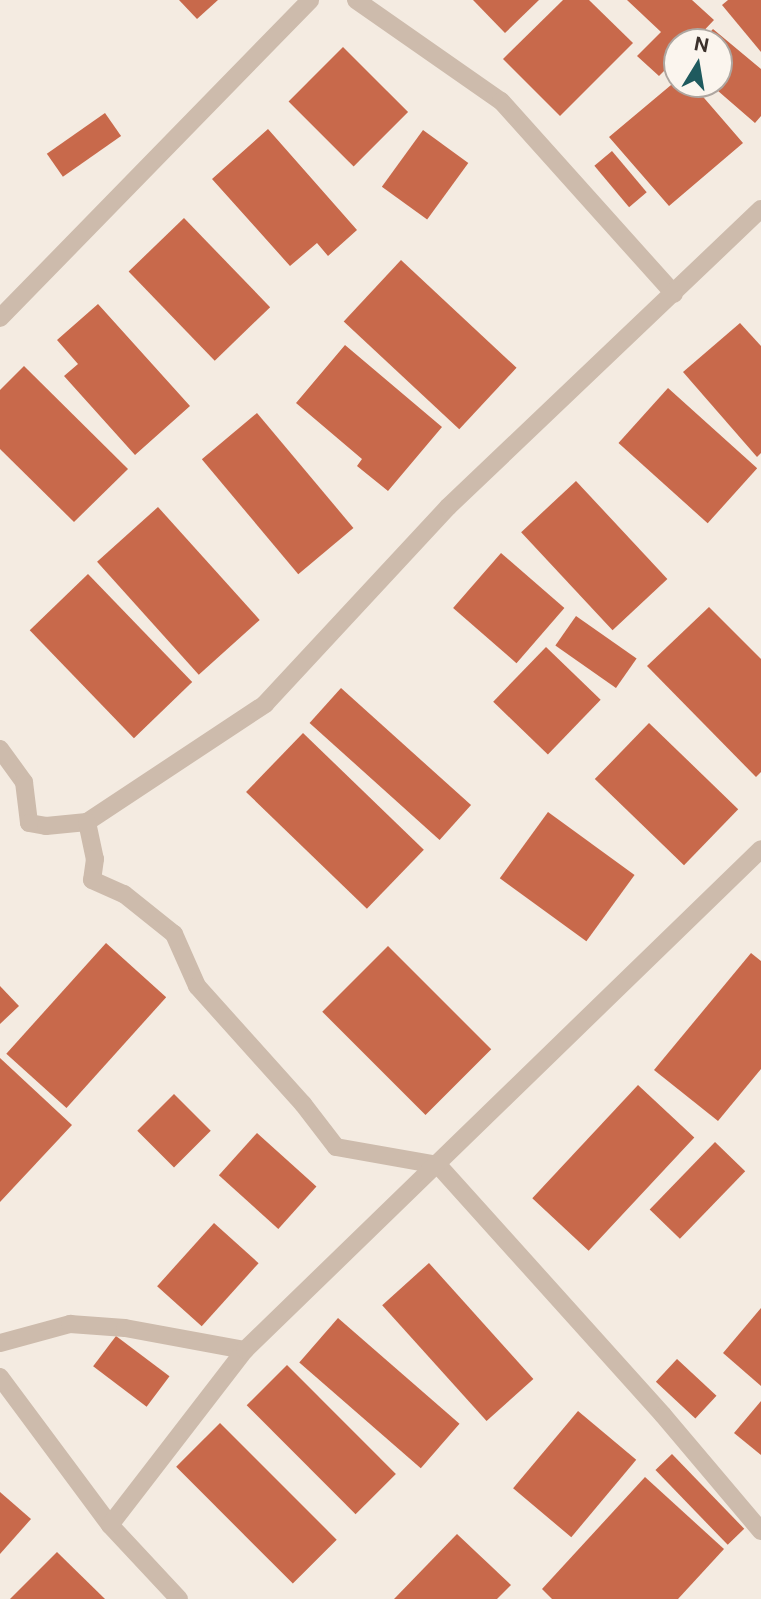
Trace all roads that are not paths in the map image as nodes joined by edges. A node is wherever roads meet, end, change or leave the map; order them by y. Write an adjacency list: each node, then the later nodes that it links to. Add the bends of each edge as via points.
1 (310, 0): 5 (street)
2 (356, 0): 4 (street, via 500,101)
3 (761, 209): 4 (street)
4 (674, 294): 7 (street, via 448,507 265,704)
5 (0, 318)
6 (0, 749): 7 (street, via 24,782 29,822 46,826)
7 (87, 821): 9 (street, via 95,859 92,880 124,894 174,933 197,986 336,1147)
8 (759, 854): 9 (street)
9 (438, 1165): 11 (street); 14 (street)
10 (0, 1343): 11 (street, via 70,1324 125,1328)
11 (245, 1350): 13 (street)
12 (0, 1377): 13 (street)
13 (110, 1525): 15 (street)
14 (761, 1531)
15 (179, 1599)

